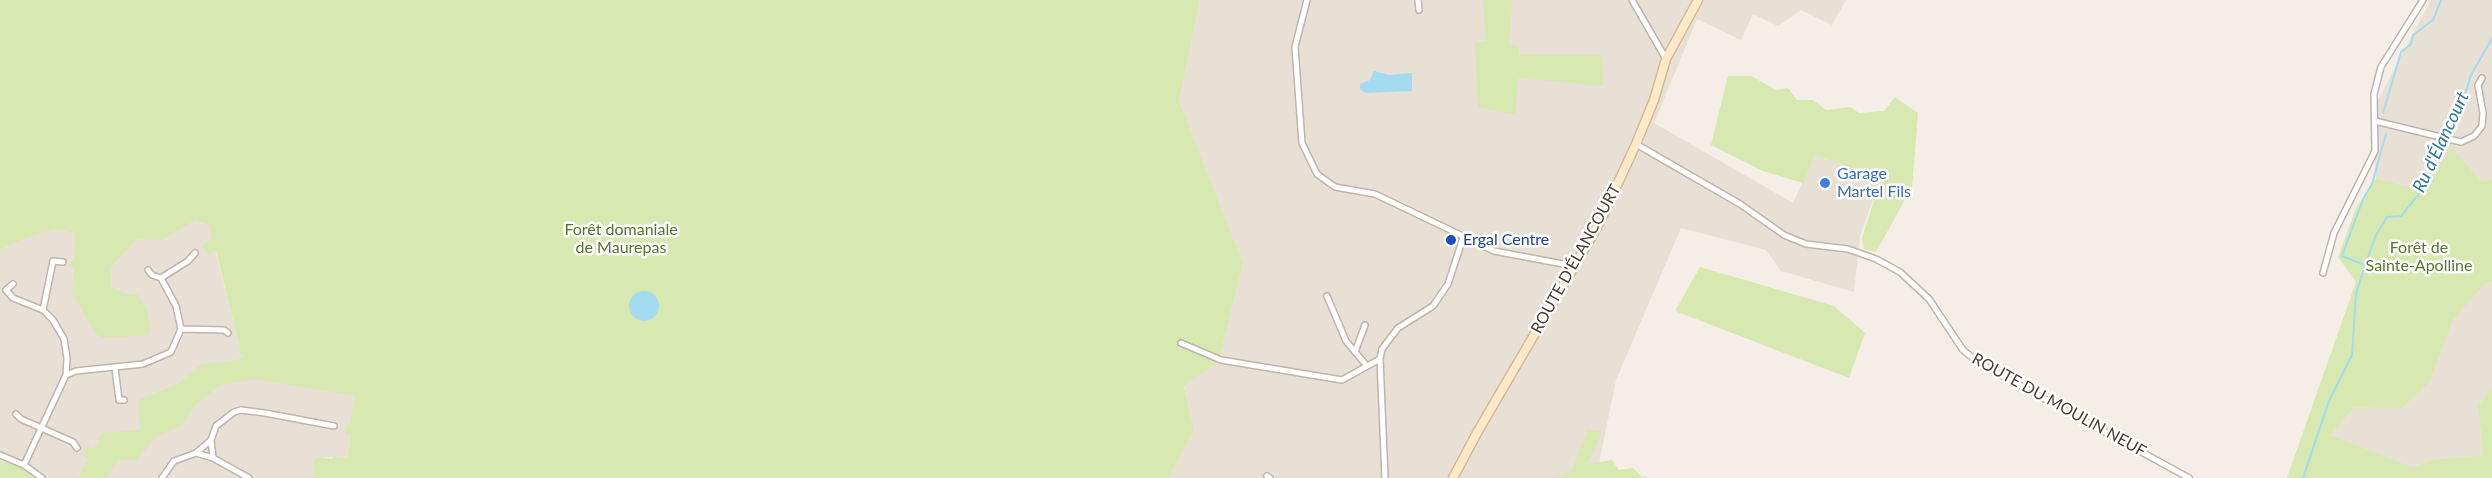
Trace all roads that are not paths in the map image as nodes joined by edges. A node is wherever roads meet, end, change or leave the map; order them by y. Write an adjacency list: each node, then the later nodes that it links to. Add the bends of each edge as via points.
1 (1307, 0): 11 (street, via 1295,47 1302,143 1317,174 1335,187 1375,194)
2 (1418, 0): 6 (street)
3 (1632, 0): 7 (street)
4 (1698, 0): 7 (street, ROUTE D'ÉLANCOURT)
5 (2423, 0): 9 (street, via 2382,67 2374,94)
6 (1419, 10)
7 (1666, 59): 10 (street, ROUTE D'ÉLANCOURT)
8 (2482, 78): 9 (street, via 2478,85 2482,126 2474,136 2461,142)
9 (2375, 121): 16 (street, via 2375,151 2334,233)
10 (1636, 144): 14 (street, ROUTE D'ÉLANCOURT, via 1600,222); 45 (street, ROUTE DU MOULIN NEUF, via 1740,204 1784,235 1806,244 1848,249 1900,272 1929,299 1963,350 1979,363)
11 (1463, 238): 14 (street, via 1494,251); 26 (street, via 1448,284 1433,306 1396,329)
12 (195, 253): 17 (street)
13 (63, 262): 20 (street, via 52,261)
14 (1574, 266): 44 (street, ROUTE D'ÉLANCOURT)
15 (148, 270): 17 (street)
16 (2323, 273)
17 (161, 278): 22 (street, via 176,306)
18 (13, 284): 20 (street, via 6,290 13,298)
19 (1327, 296): 25 (street, via 1346,341)
20 (43, 310): 29 (street, via 64,339)
21 (1365, 325): 25 (street)
22 (181, 329): 23 (street); 28 (street, via 171,352 143,364)
23 (228, 333)
24 (1181, 343): 27 (street, via 1221,360 1342,380)
25 (1355, 352): 27 (street)
26 (1380, 359): 27 (street); 43 (street)
27 (1367, 366)
28 (115, 368): 29 (street); 30 (street, via 119,400)
29 (66, 375): 33 (street)
30 (124, 400)
31 (16, 414): 33 (street)
32 (334, 426): 34 (street, via 242,410 224,418)
33 (42, 428): 35 (street, via 73,442); 39 (street)
34 (211, 440): 36 (street); 38 (street)
35 (76, 448)
36 (196, 453): 38 (street); 41 (street, via 174,461)
37 (0, 455): 39 (street)
38 (213, 458): 42 (street)
39 (24, 465): 40 (street)
40 (42, 478)
41 (162, 478)
42 (249, 478)
43 (1385, 478)
44 (1454, 478)
45 (2189, 478)

